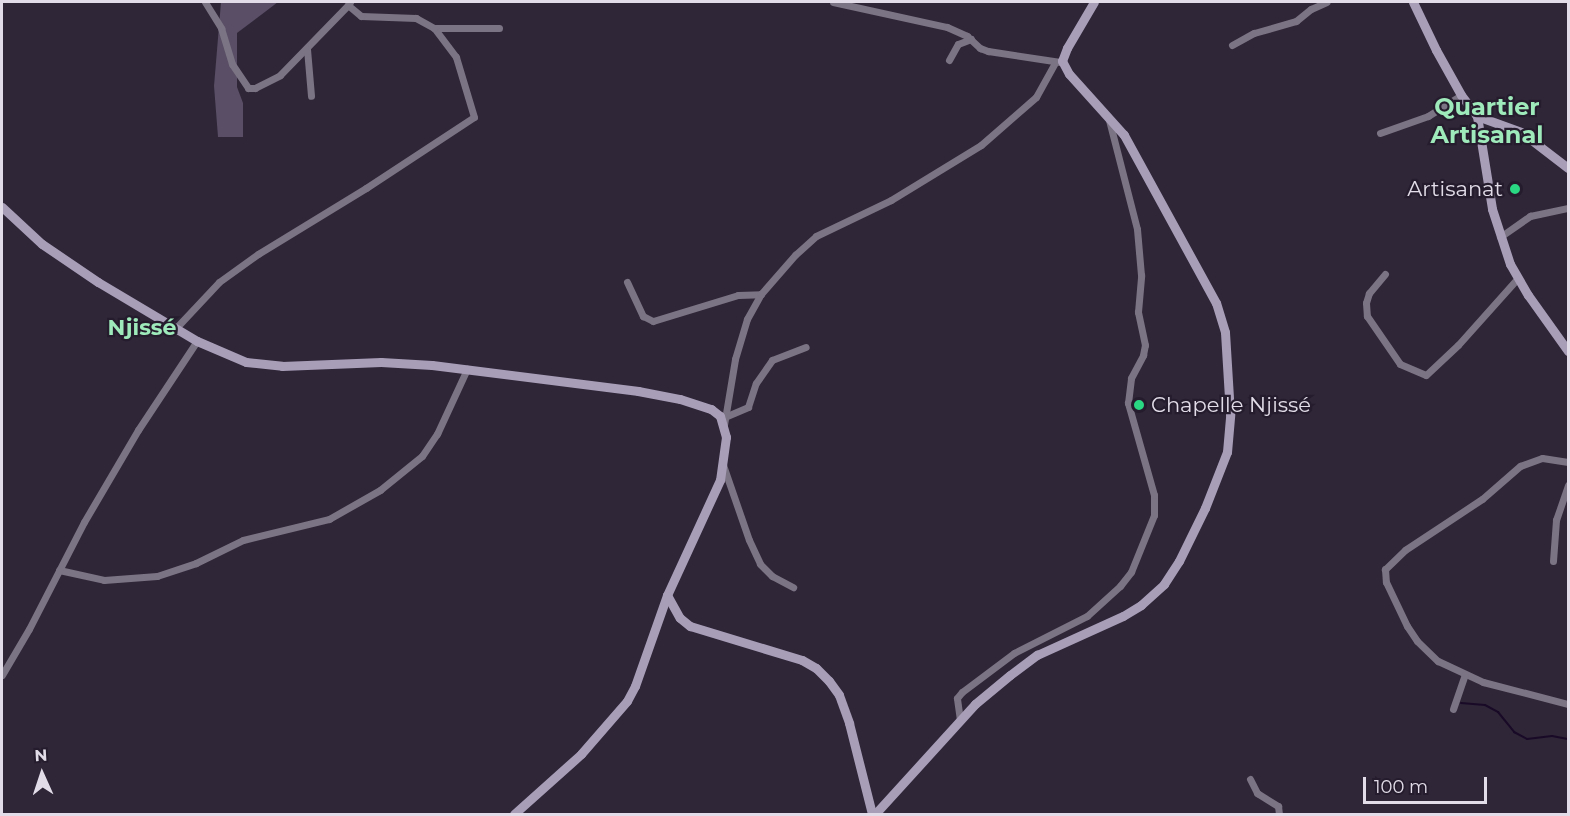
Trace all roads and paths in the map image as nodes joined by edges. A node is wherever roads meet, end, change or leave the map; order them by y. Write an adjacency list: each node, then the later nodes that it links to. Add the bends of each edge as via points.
1 (205, 2): 11 (street, via 221,28 232,64 248,88 262,86 280,75)
2 (833, 2): 9 (street, via 947,27)
3 (1094, 2): 13 (street)
4 (1327, 2): 10 (street, via 1296,21 1254,33)
5 (1413, 2): 14 (street)
6 (349, 3): 7 (street, via 361,16 416,18); 11 (street)
7 (434, 28): 8 (street); 27 (street, via 456,57 474,117 258,254 219,282)
8 (499, 28)
9 (971, 39): 12 (street, via 958,44); 13 (street, via 988,51)
10 (1232, 45)
11 (308, 49): 15 (street)
12 (949, 60)
13 (1059, 62): 16 (street); 26 (street, via 1036,97 981,145 891,200 816,236)
14 (1461, 95): 17 (street); 18 (street, via 1428,116)
15 (311, 96)
16 (1108, 114): 44 (street, via 1137,230 1141,275 1138,312 1145,345 1128,388 1128,403 1154,495 1154,515 1131,572 1120,586 1087,616 1014,653 962,692 957,698); 44 (street, via 1163,203 1222,320 1230,414 1227,452 1205,507 1164,584 1123,616 1037,655 992,689)
17 (1477, 116): 19 (street, via 1521,132); 22 (street)
18 (1380, 133)
19 (1569, 168)
20 (2, 207): 27 (street, via 22,228 63,259)
21 (1569, 208): 22 (street, via 1530,216)
22 (1500, 237): 24 (street)
23 (1385, 274): 24 (street, via 1369,293 1367,316 1400,364 1426,375)
24 (1517, 279): 30 (street)
25 (627, 282): 26 (street, via 643,316 653,321 738,295)
26 (762, 294): 32 (street, via 747,319 735,359)
27 (175, 329): 28 (street)
28 (197, 341): 31 (street, via 258,364 401,362); 37 (street, via 138,430)
29 (806, 347): 32 (street, via 772,360 756,383 748,407)
30 (1569, 351)
31 (467, 369): 32 (street, via 681,399); 37 (street, via 423,456 380,490 329,519 243,540 196,563 156,576 104,580)
32 (726, 420): 34 (street)
33 (1569, 462): 41 (street, via 1542,458 1520,466 1482,499 1405,550 1385,569 1397,609 1417,641 1438,661)
34 (723, 465): 38 (street, via 760,564); 39 (street, via 720,480)
35 (1569, 485): 36 (street, via 1556,520)
36 (1553, 561)
37 (59, 570): 40 (street)
38 (793, 587)
39 (667, 595): 46 (street, via 627,701 581,754); 47 (street, via 680,618 690,626 802,660 829,681 849,723)
40 (2, 675)
41 (1465, 675): 42 (street); 43 (street)
42 (1569, 704)
43 (1453, 709)
44 (960, 720): 47 (street)
45 (1250, 779): 48 (street, via 1257,793 1278,806)
46 (514, 814)
47 (874, 814)
48 (1279, 814)

